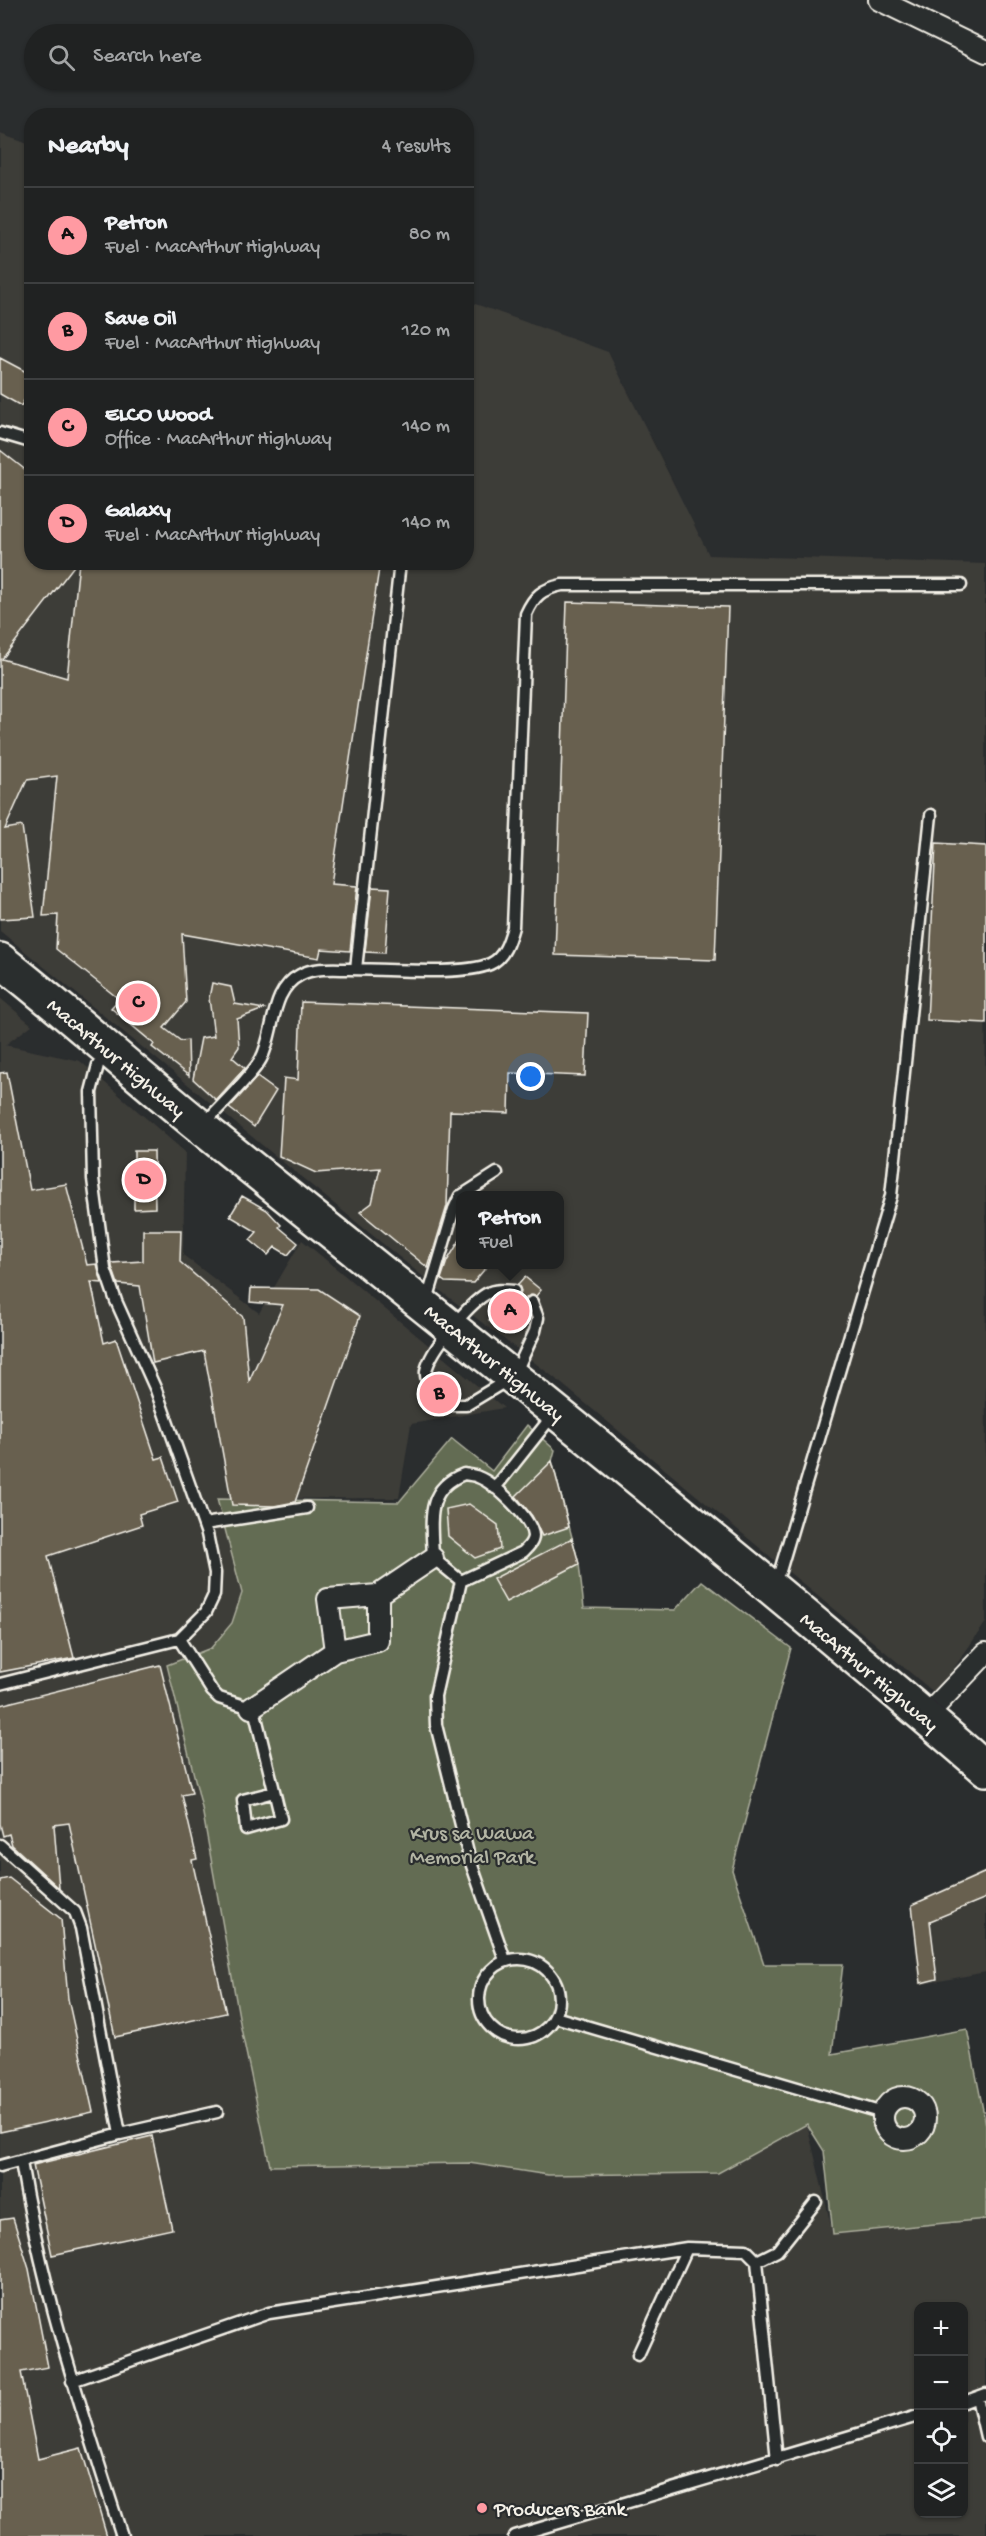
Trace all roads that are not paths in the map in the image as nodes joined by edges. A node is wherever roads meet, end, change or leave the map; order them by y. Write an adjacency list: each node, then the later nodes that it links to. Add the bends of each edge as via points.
1 (879, 0): 2 (street)
2 (986, 52)
3 (0, 433): 4 (lane)
4 (24, 440)
5 (399, 570): 9 (lane)
6 (961, 585): 9 (lane, via 546,588 533,598 526,614 513,927 507,948 492,964 467,970)
7 (931, 815): 28 (lane, via 891,1196 780,1571)
8 (0, 960): 10 (highway, MacArthur Highway)
9 (356, 969): 11 (lane, via 324,969 300,975 285,987 261,1060)
10 (108, 1051): 11 (highway, MacArthur Highway); 25 (lane, via 98,1065 91,1092 93,1179 105,1269 156,1390)
11 (201, 1127): 17 (highway, MacArthur Highway)
12 (497, 1173): 13 (lane)
13 (469, 1191)
14 (456, 1205): 17 (lane)
15 (514, 1291): 18 (lane, via 487,1293)
16 (532, 1302): 19 (lane, via 538,1318 535,1331)
17 (426, 1306): 18 (highway, MacArthur Highway)
18 (452, 1326): 19 (highway, MacArthur Highway); 20 (lane, via 430,1360 426,1373)
19 (514, 1377): 21 (lane, via 466,1405); 22 (highway, MacArthur Highway)
20 (429, 1389)
21 (445, 1405)
22 (556, 1411): 23 (lane); 28 (highway, MacArthur Highway)
23 (495, 1488): 26 (lane, via 479,1477 464,1474 448,1480 432,1509); 27 (lane, via 520,1511 533,1537 523,1552)
24 (307, 1508): 25 (lane)
25 (204, 1524): 30 (lane, via 215,1573 214,1595 206,1612)
26 (433, 1558): 27 (lane); 29 (street)
27 (461, 1581): 39 (lane, via 435,1696 436,1725 469,1857)
28 (768, 1585): 35 (highway, MacArthur Highway)
29 (378, 1594): 31 (street, via 378,1641); 31 (street, via 328,1599)
30 (179, 1640): 33 (lane); 34 (lane, via 219,1698)
31 (335, 1651): 34 (street)
32 (986, 1653): 35 (street)
33 (0, 1684)
34 (251, 1708): 37 (lane)
35 (924, 1717): 36 (highway, MacArthur Highway)
36 (986, 1769)
37 (274, 1792)
38 (1, 1848): 43 (lane, via 75,1912)
39 (505, 1960): 40 (lane, via 532,1960 553,1976 559,2006); 40 (lane, via 489,1971 478,1995 479,2009 490,2029 515,2040 531,2038)
40 (555, 2017): 42 (lane)
41 (217, 2112): 43 (lane)
42 (883, 2112)
43 (120, 2134): 44 (lane)
44 (21, 2162): 45 (lane); 50 (lane, via 40,2266)
45 (0, 2166)
46 (816, 2202): 48 (lane, via 777,2250)
47 (687, 2248): 48 (lane, via 746,2250); 49 (lane); 50 (lane, via 268,2313)
48 (757, 2261): 54 (lane)
49 (638, 2355)
50 (72, 2381): 55 (lane)
51 (981, 2396): 53 (lane)
52 (914, 2417): 54 (lane)
53 (986, 2438)
54 (777, 2460): 56 (lane)
55 (122, 2536)
56 (514, 2536)

